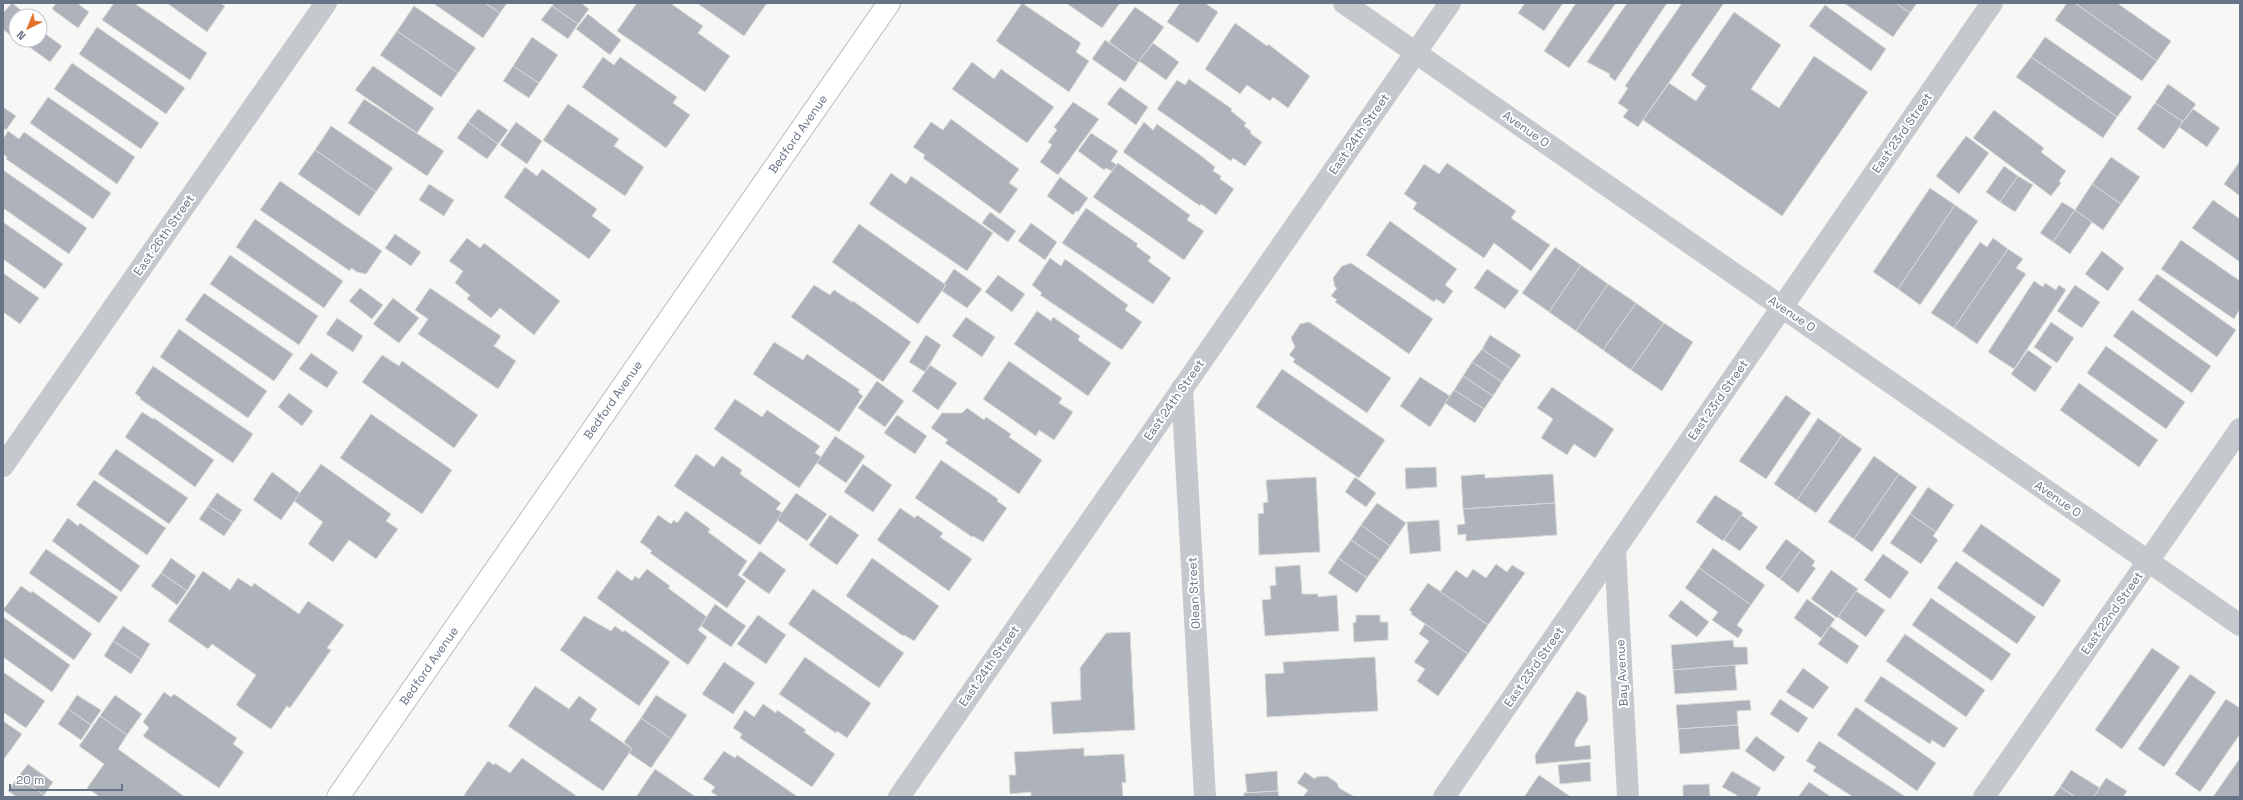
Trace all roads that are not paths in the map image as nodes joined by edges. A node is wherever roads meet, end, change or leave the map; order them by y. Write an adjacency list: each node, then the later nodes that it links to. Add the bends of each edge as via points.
1 (326, 3): 10 (street, East 26th Street)
2 (889, 3): 14 (main road, Bedford Avenue)
3 (1344, 3): 6 (street, Avenue O)
4 (1450, 3): 6 (street, East 24th Street)
5 (1992, 3): 7 (street, East 23rd Street)
6 (1416, 52): 7 (street, Avenue O); 8 (street, East 24th Street)
7 (1782, 307): 11 (street, East 23rd Street); 12 (street, Avenue O)
8 (1182, 388): 15 (street, East 24th Street); 16 (street, Olean Street)
9 (2240, 429): 12 (street, East 22nd Street)
10 (3, 466)
11 (1615, 549): 17 (street, East 23rd Street); 18 (street, Bay Avenue)
12 (2148, 561): 13 (street, Avenue O); 19 (street, East 22nd Street)
13 (2240, 625)
14 (338, 797)
15 (899, 797)
16 (1205, 797)
17 (1444, 797)
18 (1628, 797)
19 (1984, 797)

